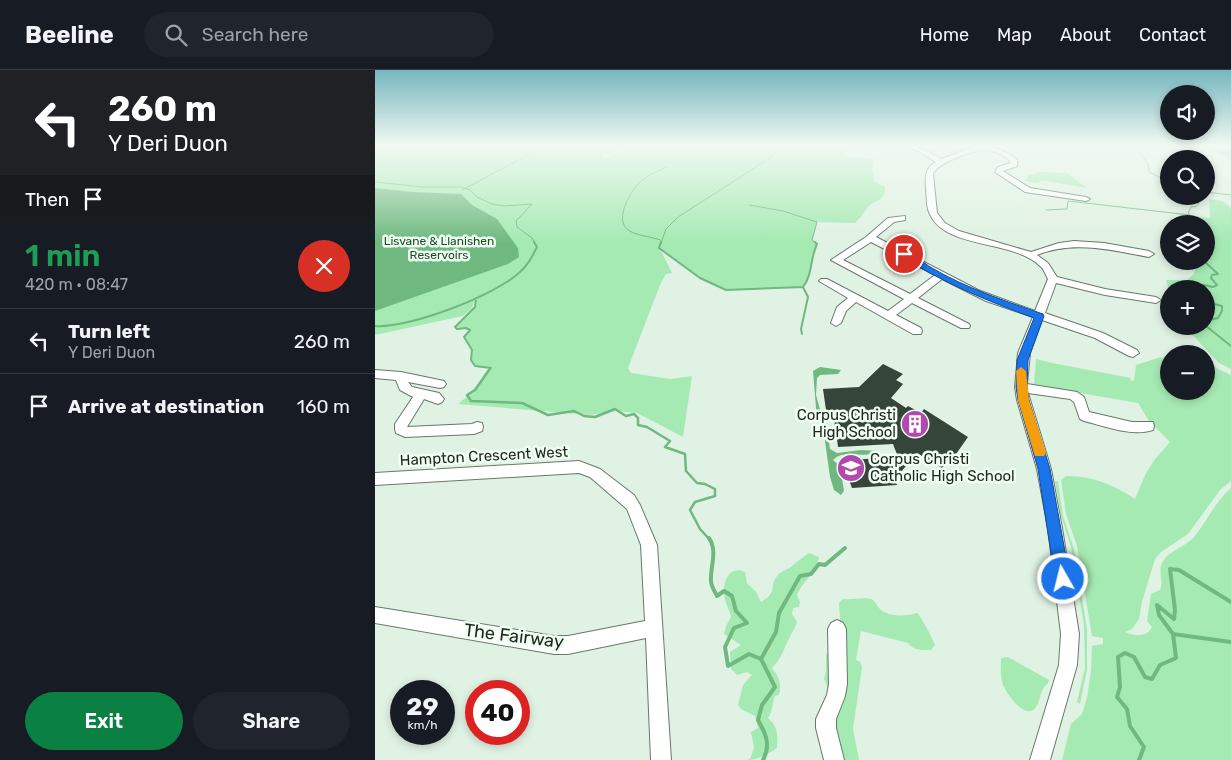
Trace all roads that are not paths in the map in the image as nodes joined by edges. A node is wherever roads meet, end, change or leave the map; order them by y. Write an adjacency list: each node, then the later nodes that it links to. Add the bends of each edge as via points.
1 (930, 177): 7 (street, via 935,217 947,227)
2 (1007, 177): 3 (street, via 1028,190)
3 (1086, 199)
4 (903, 218): 5 (street, via 891,220)
5 (870, 238): 8 (street); 12 (street, via 836,260)
6 (1149, 254): 7 (street, via 1073,244 1051,247)
7 (1031, 255): 10 (street, via 1046,267)
8 (939, 276): 12 (street); 15 (street, via 965,283 989,299)
9 (824, 281): 11 (street)
10 (1052, 282): 13 (street); 15 (street)
11 (855, 298): 14 (street); 16 (street, via 841,308)
12 (910, 299): 14 (street); 17 (street)
13 (1157, 300)
14 (889, 315): 18 (street)
15 (1039, 316): 19 (street, via 1107,338); 23 (street, via 1022,360)
16 (836, 323)
17 (965, 326)
18 (917, 331)
19 (1133, 353)
20 (375, 374): 21 (street)
21 (399, 376): 22 (street); 24 (street, via 404,386)
22 (440, 384)
23 (1021, 387): 26 (street, via 1073,395 1080,400 1084,416 1133,427); 34 (street, via 1044,469 1070,634 1068,665)
24 (421, 394): 25 (street); 27 (street, via 401,424 405,432)
25 (438, 399)
26 (1148, 426)
27 (477, 427)
28 (375, 479): 30 (street, Hampton Crescent West, via 568,467 588,469 633,505 647,539)
29 (375, 615): 30 (street, The Fairway, via 554,645)
30 (653, 628): 32 (street, Hampton Crescent West)
31 (837, 629): 33 (street, via 838,684 826,728)
32 (661, 760)
33 (834, 760)
34 (1040, 760)

